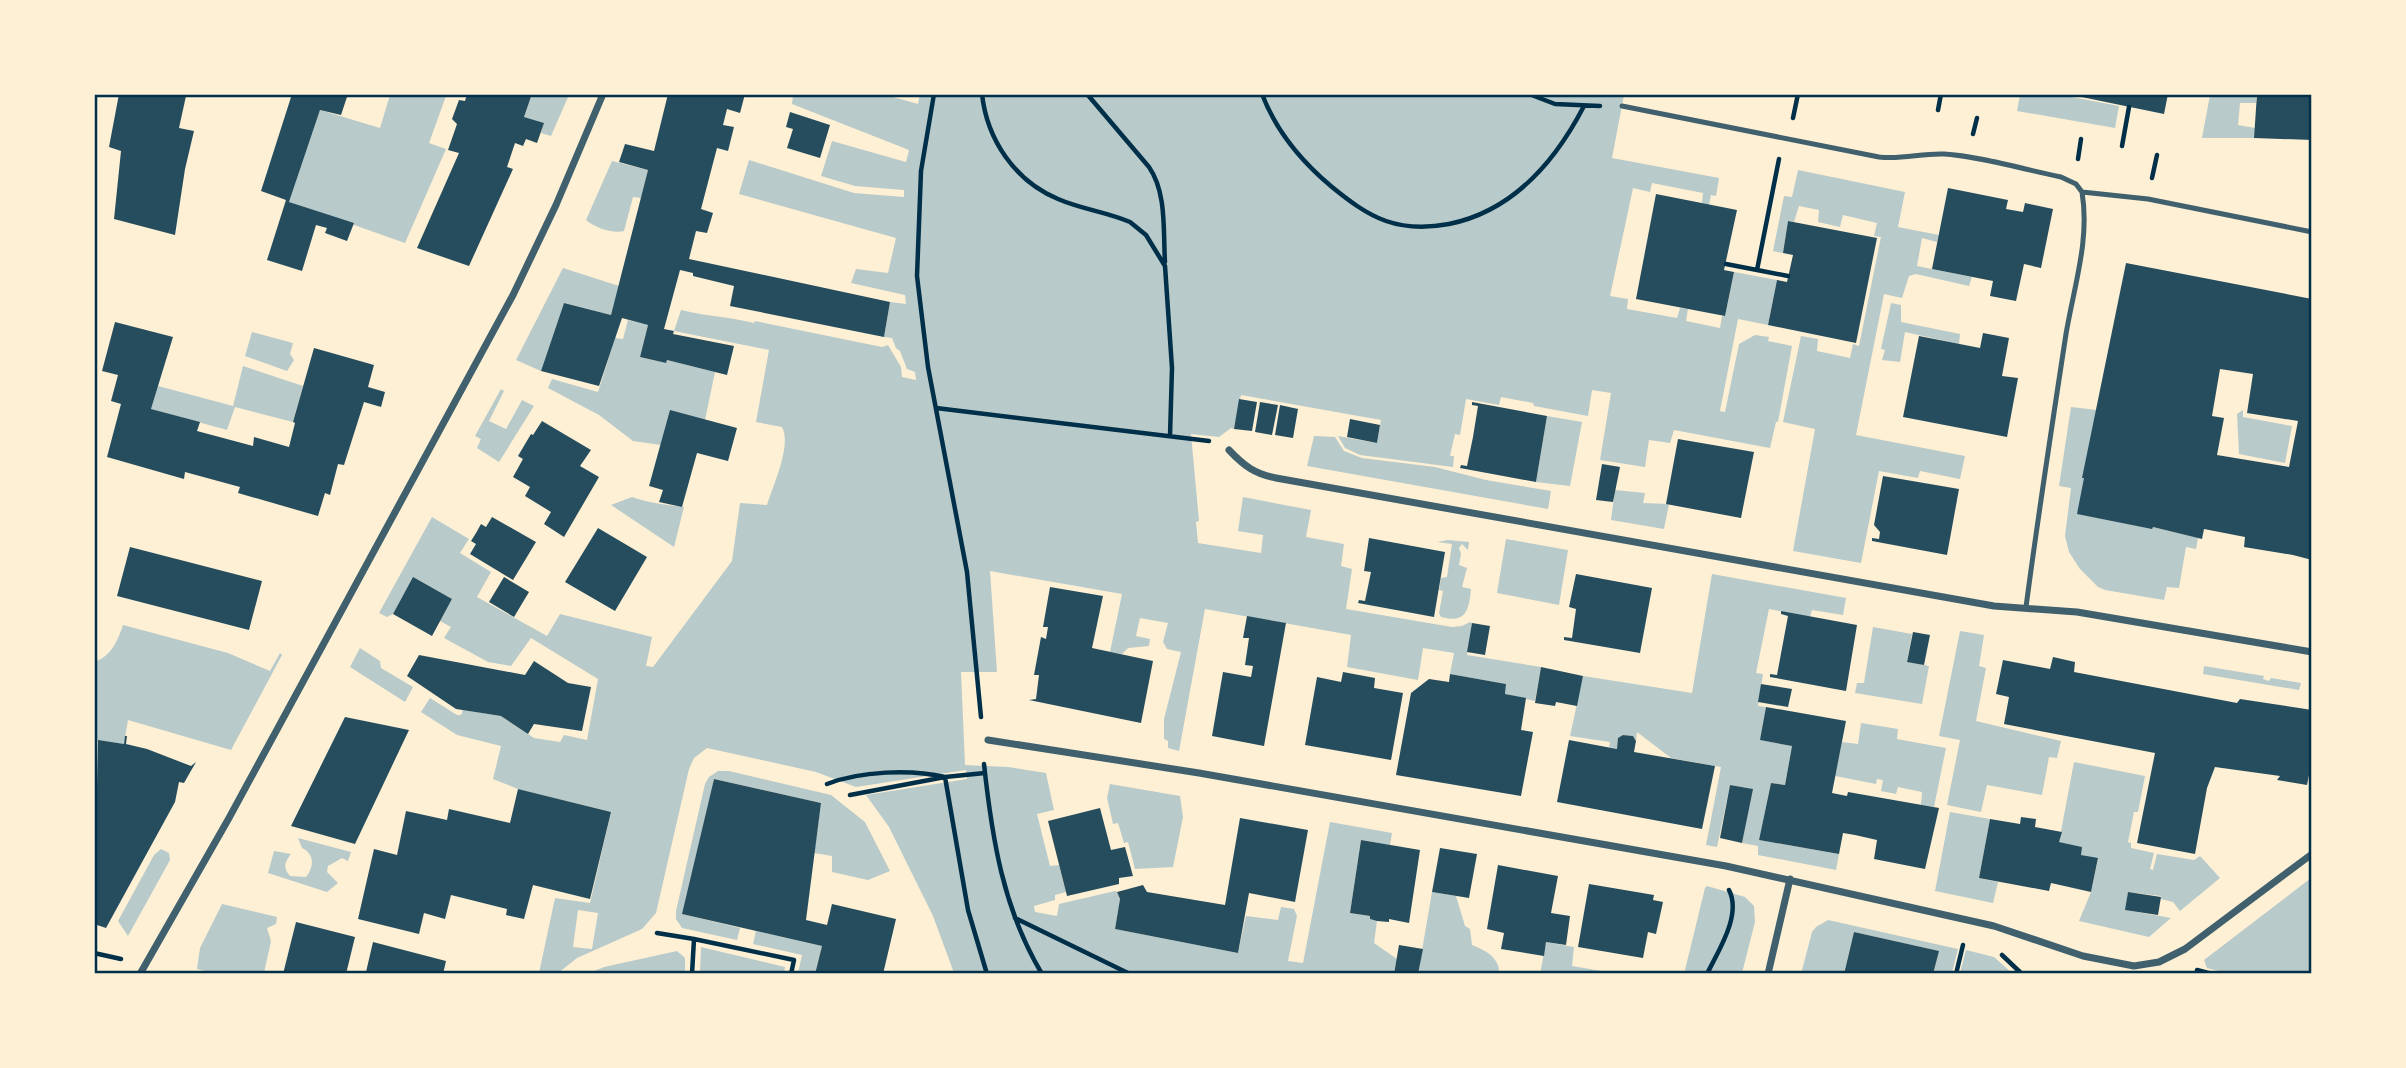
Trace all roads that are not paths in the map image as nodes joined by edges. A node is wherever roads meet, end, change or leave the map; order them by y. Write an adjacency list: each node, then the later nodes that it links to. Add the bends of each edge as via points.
1 (603, 94): 11 (street, via 513,295)
2 (1622, 106): 3 (lane, via 1886,158 1957,156 2062,177)
3 (2082, 192): 4 (lane, via 2148,199); 6 (lane, via 2085,231)
4 (2312, 232)
5 (1229, 450): 6 (street, via 1247,468 1276,478 1994,607)
6 (2026, 607): 7 (street)
7 (2312, 652)
8 (988, 740): 10 (street, via 1199,773)
9 (2312, 853): 10 (street, via 2185,949 2142,966 2083,956 1994,926)
10 (1790, 879): 12 (street)
11 (140, 974)
12 (1768, 974)

